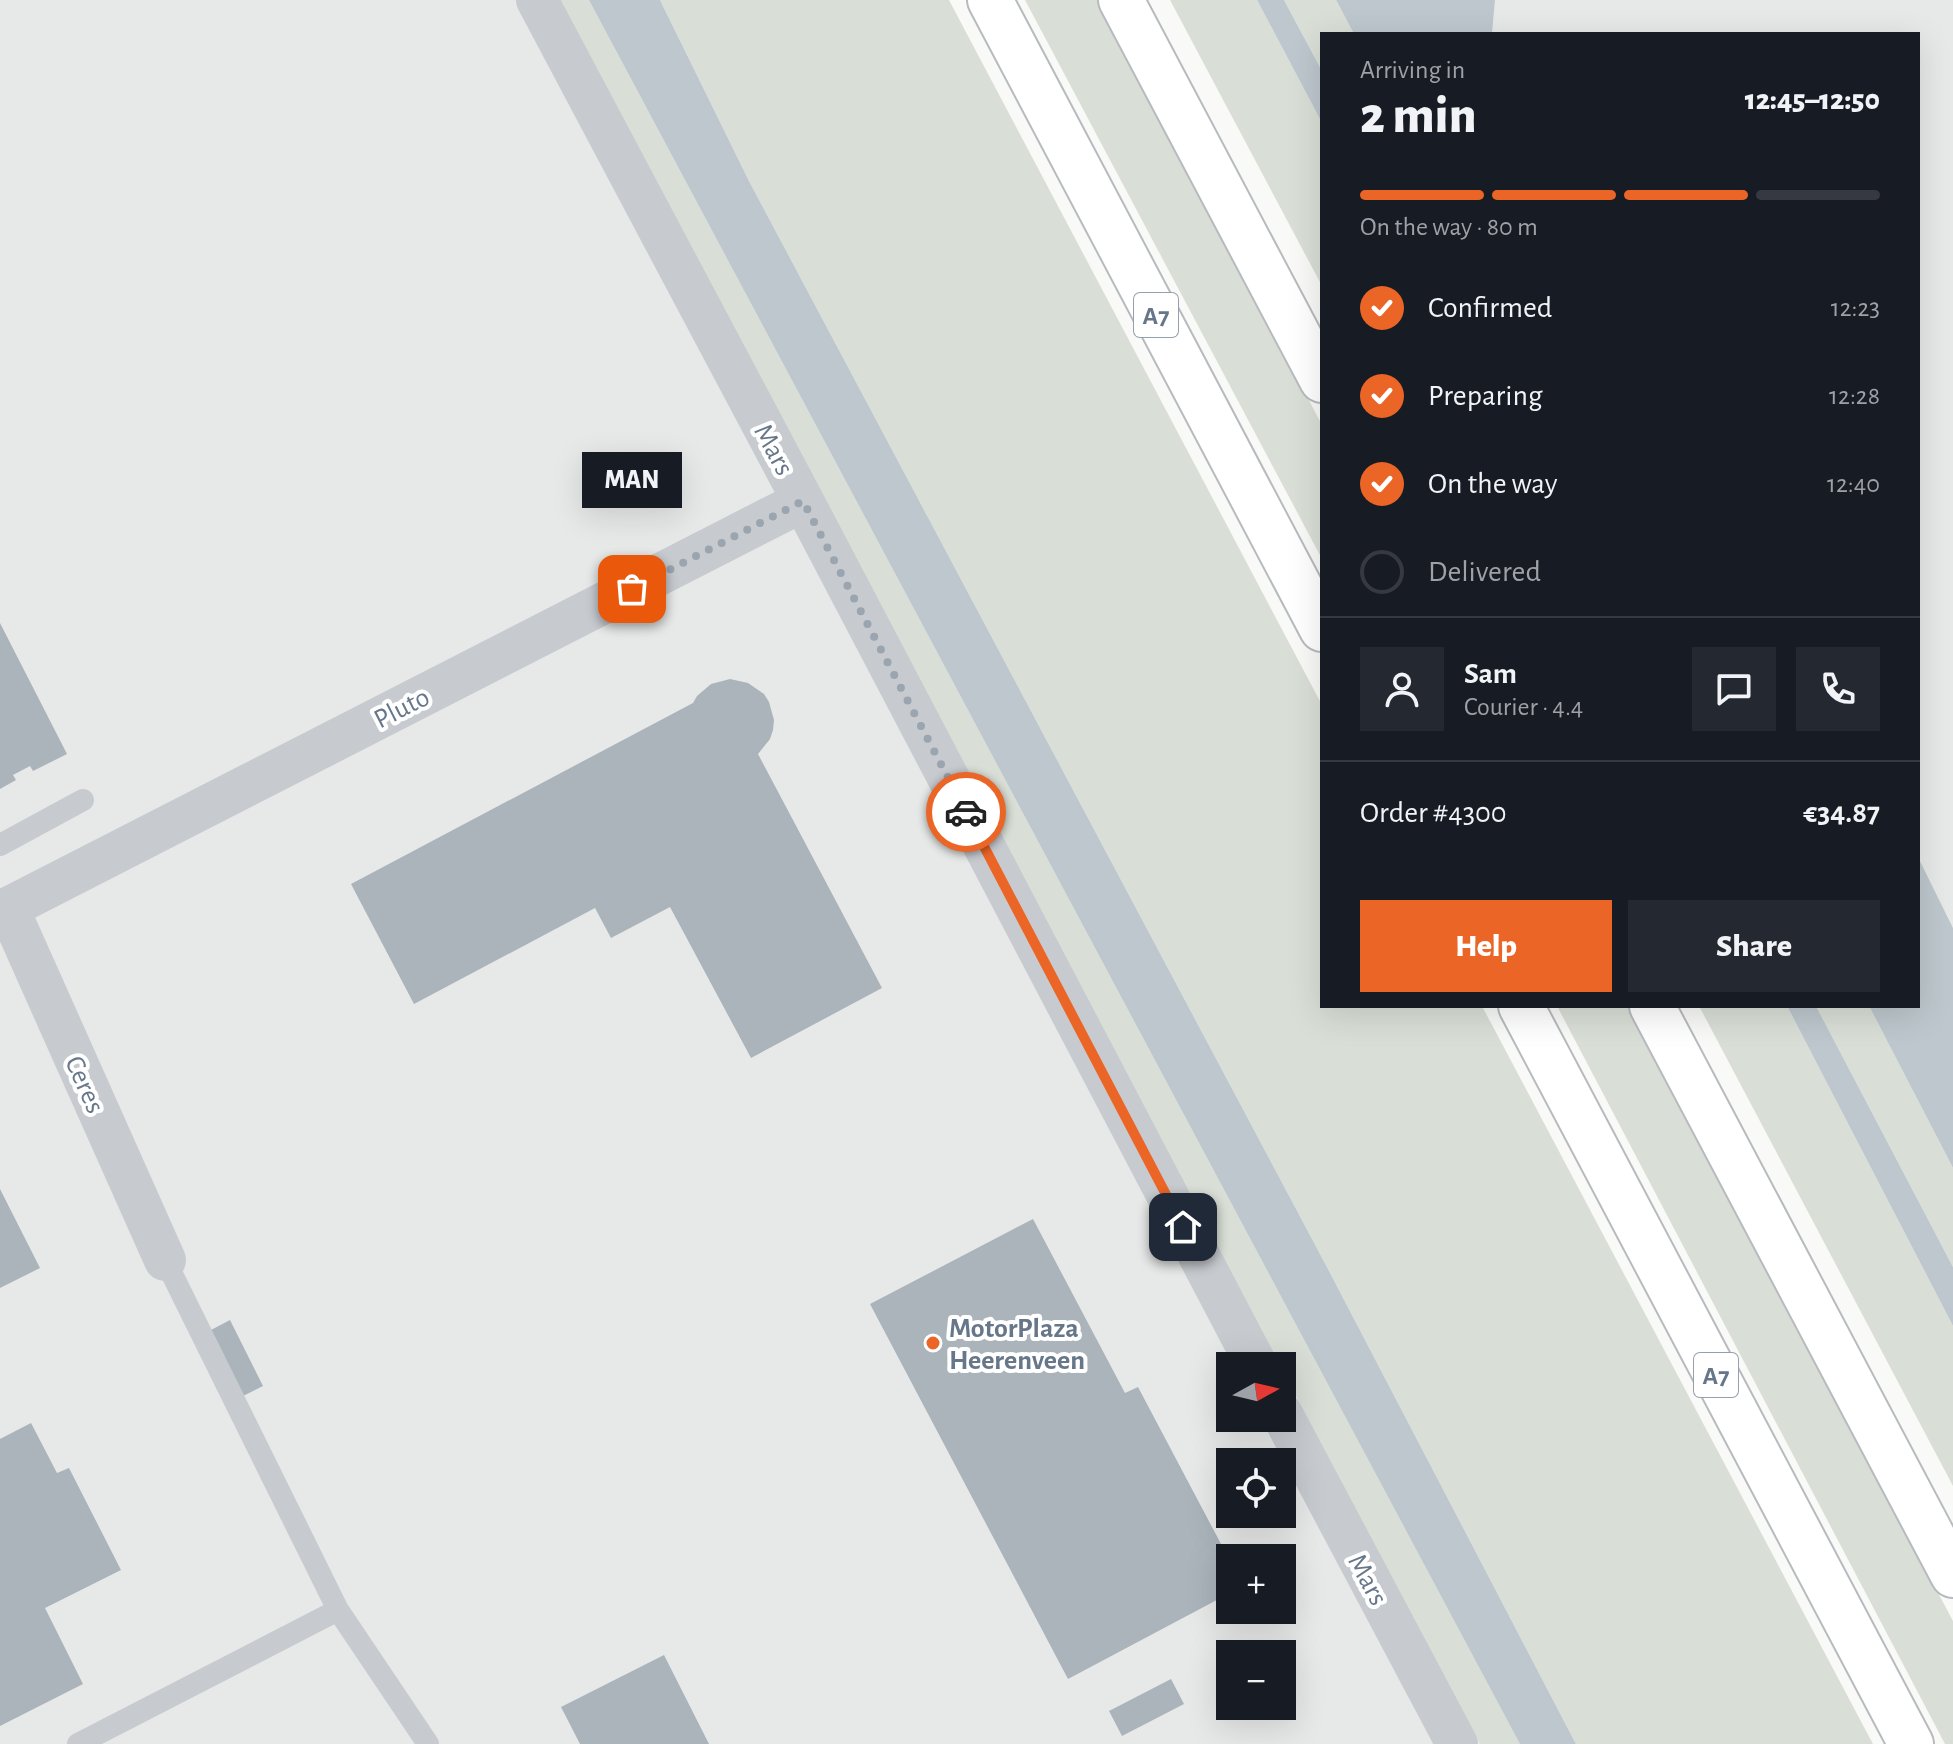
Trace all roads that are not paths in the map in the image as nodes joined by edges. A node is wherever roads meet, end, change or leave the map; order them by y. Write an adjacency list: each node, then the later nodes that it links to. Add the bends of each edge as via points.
1 (537, 0): 5 (street, Mars)
2 (990, 0): 6 (highway, A7)
3 (1121, 0): 4 (highway)
4 (1320, 376)
5 (803, 501): 9 (street, Pluto); 13 (street, Mars)
6 (1320, 625)
7 (83, 800): 8 (lane)
8 (0, 845)
9 (3, 905): 12 (street, Ceres)
10 (1522, 1008): 20 (highway, A7)
11 (1653, 1008): 15 (highway)
12 (165, 1260): 16 (lane)
13 (1250, 1352)
14 (1292, 1432): 19 (street, Mars)
15 (1953, 1575)
16 (338, 1610): 17 (lane); 18 (lane)
17 (78, 1744)
18 (428, 1744)
19 (1457, 1744)
20 (1911, 1744)

